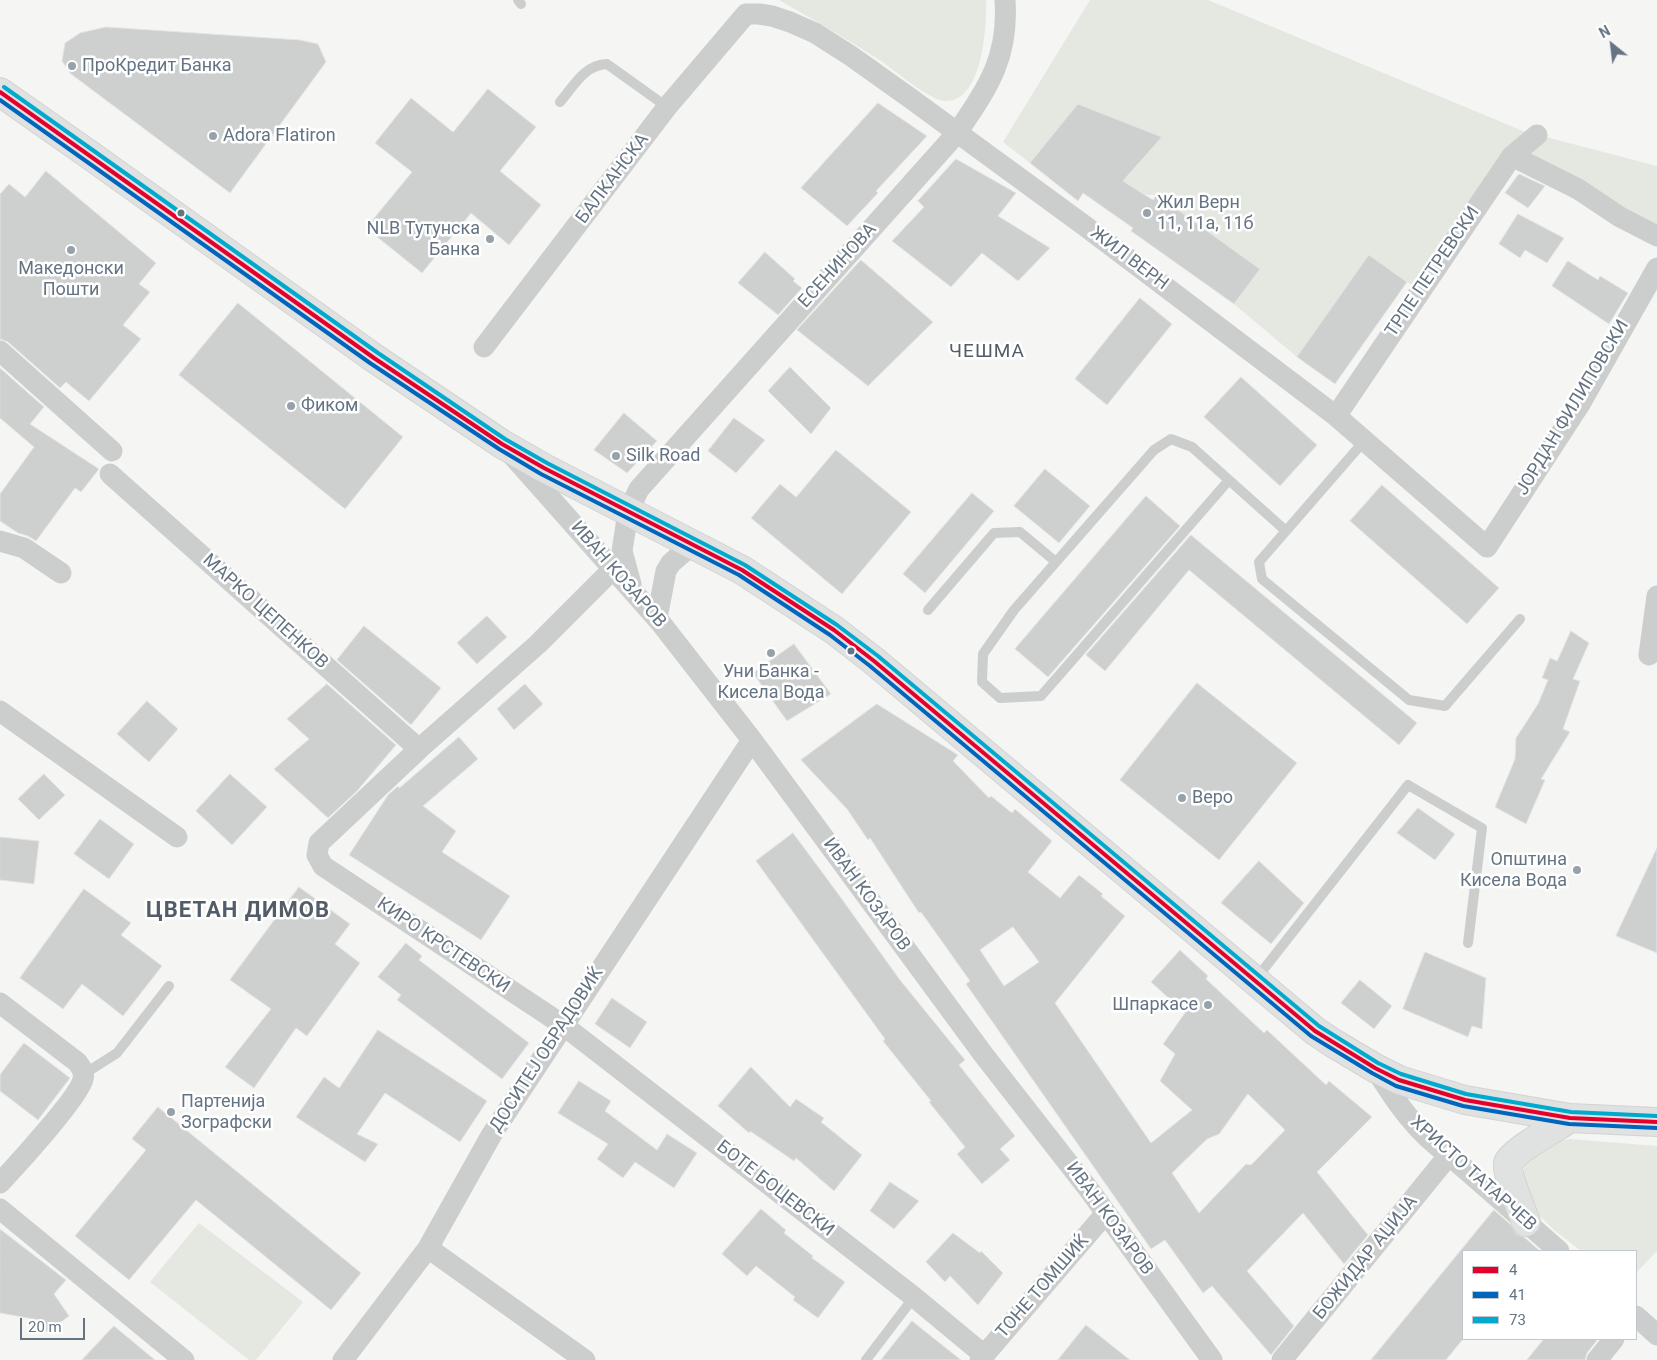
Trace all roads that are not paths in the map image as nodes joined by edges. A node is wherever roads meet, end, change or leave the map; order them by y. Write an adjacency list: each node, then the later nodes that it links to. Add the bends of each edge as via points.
1 (1005, 0): 6 (street, ЕСЕНИНОВА, via 1000,58 989,83)
2 (746, 14): 5 (street, БАЛКАНСКА); 6 (street, ЖИЛ ВЕРН, via 772,16 815,33)
3 (0, 93): 15 (street, via 374,358)
4 (560, 102): 5 (lane, via 585,72 596,65 607,64)
5 (667, 107): 11 (street, БАЛКАНСКА)
6 (957, 133): 13 (street, ЖИЛ ВЕРН); 19 (street, ЕСЕНИНОВА, via 639,489)
7 (1537, 135): 8 (street, ТРПЕ ПЕТРЕВСКИ)
8 (1512, 156): 9 (street, via 1578,189 1620,217); 13 (street, ТРПЕ ПЕТРЕВСКИ)
9 (1657, 236)
10 (1657, 268): 23 (street, ЈОРДАН ФИЛИПОВСКИ, via 1580,404)
11 (484, 347)
12 (0, 351): 16 (street)
13 (1336, 416): 14 (street, ЖИЛ ВЕРН)
14 (1365, 440): 20 (lane); 23 (street, ЖИЛ ВЕРН)
15 (502, 444): 19 (street); 25 (street, ИВАН КОЗАРОВ)
16 (112, 451)
17 (110, 474): 35 (street, МАРКО ЦЕПЕНКОВ)
18 (1229, 480): 20 (lane); 24 (lane, via 1192,447 1171,439 1154,450); 24 (lane, via 1041,696 1000,698 982,682 983,654 1014,610)
19 (628, 512): 22 (street); 27 (street, ЕСЕНИНОВА, via 622,550)
20 (1286, 531): 31 (lane, via 1259,562 1262,579 1409,700 1445,706)
21 (0, 541): 26 (street, via 24,548)
22 (692, 545): 30 (street, via 666,571); 38 (street, via 777,592 868,656)
23 (1487, 548)
24 (1056, 562): 29 (lane, via 1020,532 994,533)
25 (614, 568): 27 (street, ИВАН КОЗАРОВ); 35 (street, via 538,644)
26 (61, 572)
27 (632, 589): 30 (street, ИВАН КОЗАРОВ)
28 (1657, 596): 32 (street)
29 (928, 610)
30 (657, 618): 34 (street, ИВАН КОЗАРОВ)
31 (1520, 619)
32 (1649, 655)
33 (0, 711): 36 (street)
34 (752, 740): 41 (street, ДОСИТЕЈ ОБРАДОВИЌ); 49 (street, ИВАН КОЗАРОВ, via 983,1054)
35 (419, 749): 41 (street, КИРО КРСТЕВСКИ, via 319,843 317,855 323,866)
36 (177, 837)
37 (1468, 943): 38 (lane, via 1482,828 1408,785)
38 (1255, 980): 42 (street, via 1315,1031)
39 (169, 986): 43 (lane, via 117,1053)
40 (0, 1003): 43 (street, via 77,1062)
41 (563, 1025): 51 (street, ДОСИТЕЈ ОБРАДОВИЌ, via 492,1134); 53 (street, БОТЕ БОЦЕВСКИ)
42 (1375, 1068): 44 (street, via 1399,1080 1465,1100); 46 (street, ХРИСТО ТАТАРЧЕВ, via 1396,1102 1438,1148)
43 (84, 1074): 47 (street, via 83,1082 63,1110)
44 (1570, 1118): 45 (street); 50 (street, via 1515,1154 1508,1163)
45 (1657, 1122)
46 (1449, 1155): 50 (street, ХРИСТО ТАТАРЧЕВ); 61 (street, БОЖИДАР АЏИЈА)
47 (0, 1183)
48 (0, 1209): 56 (street)
49 (1106, 1214): 55 (street, ТОНЕ ТОМШИЌ); 60 (street, ИВАН КОЗАРОВ)
50 (1526, 1222): 52 (street, ХРИСТО ТАТАРЧЕВ)
51 (428, 1248): 57 (street, ДОСИТЕЈ ОБРАДОВИЌ); 58 (street)
52 (1558, 1250)
53 (914, 1297): 55 (street, БОТЕ БОЦЕВСКИ); 59 (lane)
54 (1613, 1340): 62 (street)
55 (982, 1358)
56 (184, 1360)
57 (343, 1360)
58 (585, 1360)
59 (866, 1360)
60 (1212, 1360)
61 (1282, 1360)
62 (1596, 1360)

